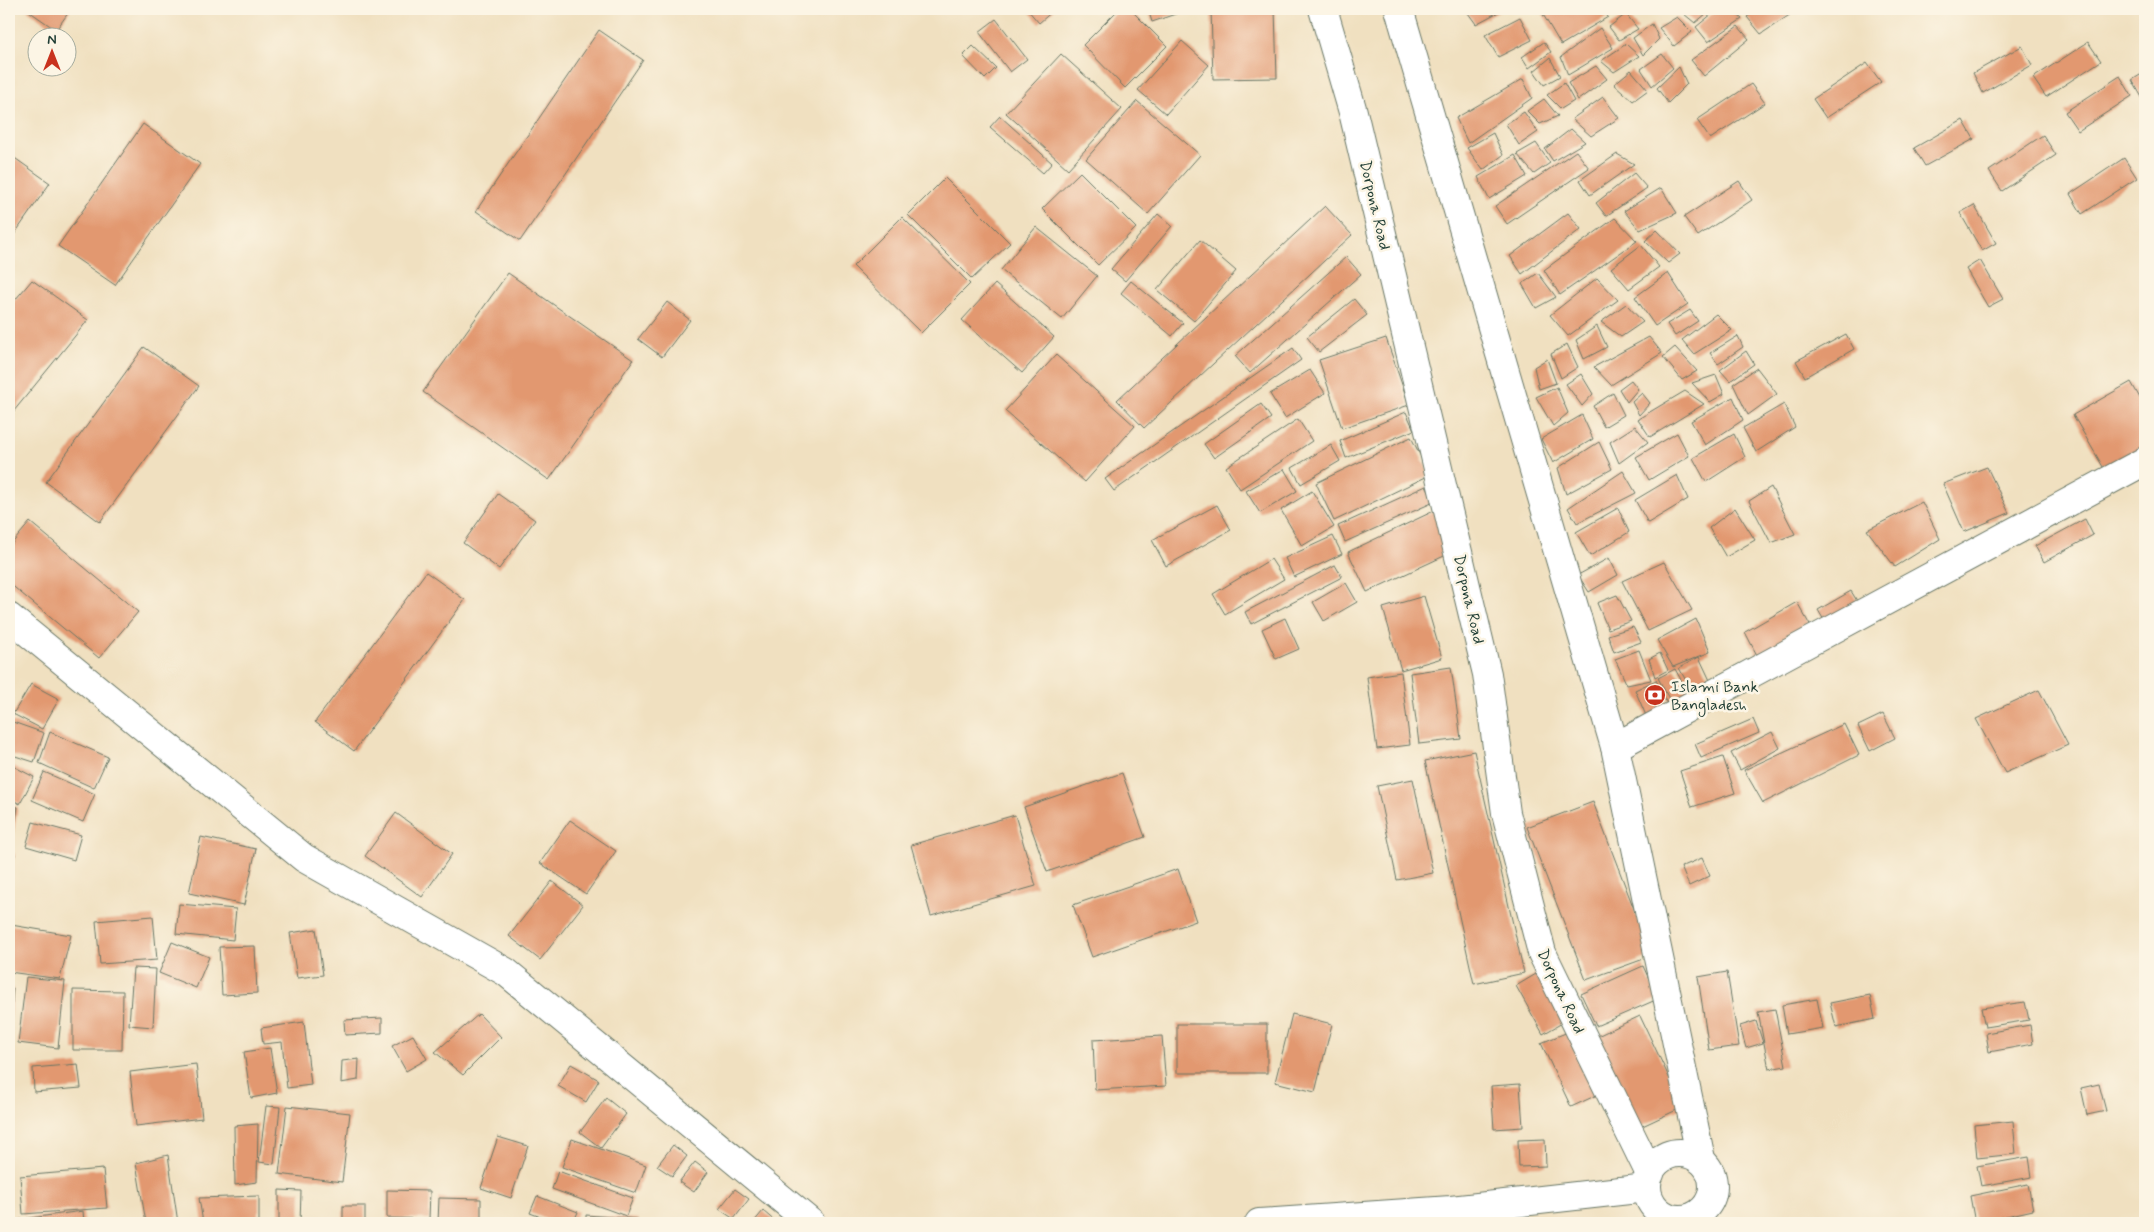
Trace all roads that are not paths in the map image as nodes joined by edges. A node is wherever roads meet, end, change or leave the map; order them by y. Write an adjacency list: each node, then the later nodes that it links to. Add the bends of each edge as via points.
1 (1324, 9): 7 (street, Dorpona Road, via 1353,112 1488,674 1506,813 1542,953)
2 (1399, 9): 5 (street)
3 (2145, 461): 5 (street)
4 (9, 617): 10 (street, via 304,858 506,972)
5 (1615, 746): 6 (street)
6 (1701, 1159): 7 (street, via 1686,1154 1672,1155 1658,1162); 8 (street, via 1710,1170 1714,1185)
7 (1648, 1181): 9 (street, via 1651,1203); 11 (street, via 1451,1210)
8 (1715, 1212): 9 (street, via 1703,1211 1690,1219)
9 (1675, 1222)
10 (811, 1223)
11 (1259, 1223)

